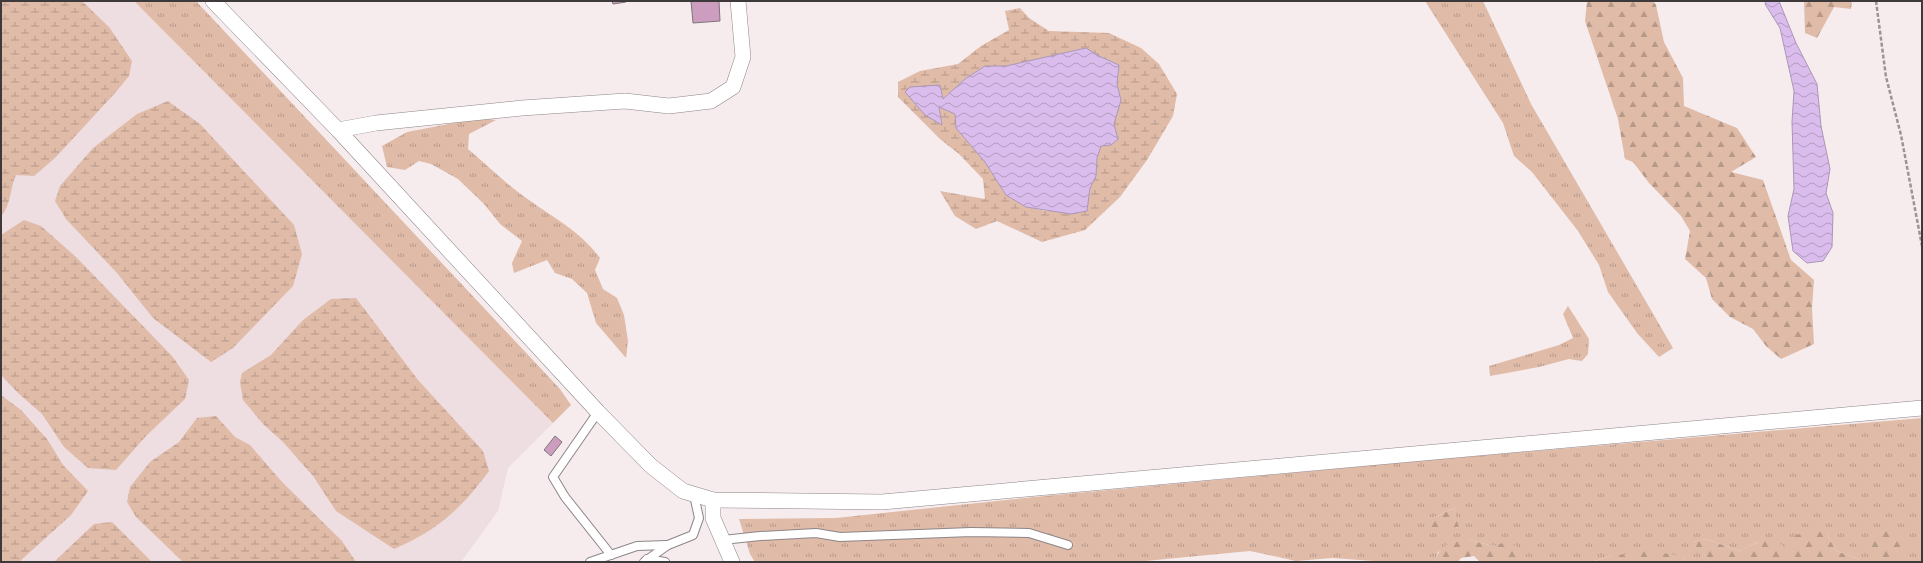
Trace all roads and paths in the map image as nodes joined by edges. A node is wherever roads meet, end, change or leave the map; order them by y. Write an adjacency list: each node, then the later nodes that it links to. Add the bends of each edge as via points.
1 (213, 1): 4 (street)
2 (738, 1): 4 (street, via 743,57 733,87 711,101 669,106 625,102 522,108 376,123)
3 (1876, 1): 5 (path, via 1886,77 1901,135)
4 (338, 130): 7 (street)
5 (1922, 246)
6 (1922, 408): 9 (street, via 882,502)
7 (598, 412): 8 (street, via 651,466 683,491); 13 (lane, via 552,477)
8 (694, 495): 9 (street); 12 (lane, via 699,518 693,535)
9 (712, 500): 10 (street, via 713,518)
10 (723, 540): 11 (lane, via 816,533 840,537 971,532 1029,533); 17 (street)
11 (1068, 544)
12 (668, 545): 13 (lane, via 637,546); 14 (lane)
13 (611, 554): 15 (lane)
14 (645, 560): 16 (lane)
15 (590, 562)
16 (665, 562)
17 (732, 562)

